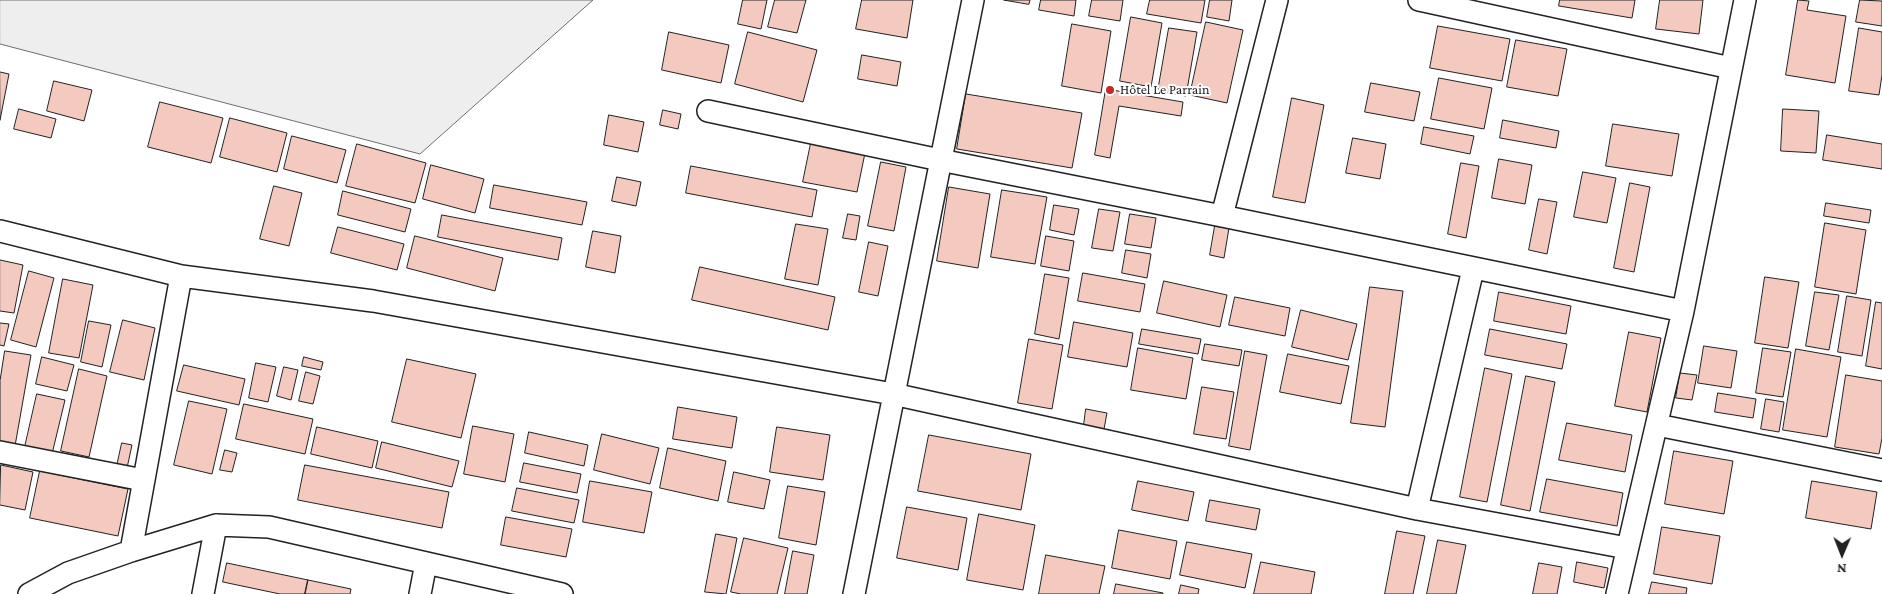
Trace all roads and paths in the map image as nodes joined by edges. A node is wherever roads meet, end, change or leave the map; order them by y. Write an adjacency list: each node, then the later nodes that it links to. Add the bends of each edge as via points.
1 (973, 0): 7 (street)
2 (1277, 0): 8 (street)
3 (1419, 0): 5 (street)
4 (1745, 0): 5 (street)
5 (1730, 68): 12 (street)
6 (708, 111): 7 (street)
7 (940, 160): 8 (street); 13 (street)
8 (1222, 216): 10 (street)
9 (0, 231): 11 (street)
10 (1474, 269): 12 (street); 18 (street)
11 (181, 276): 13 (street, via 373,301); 17 (street)
12 (1683, 311): 14 (street)
13 (893, 394): 18 (street); 27 (street)
14 (1657, 425): 16 (street); 20 (street)
15 (0, 452): 17 (street)
16 (1882, 470)
17 (143, 480): 21 (street)
18 (1417, 509): 20 (street)
19 (216, 525): 21 (street); 22 (street, via 269,527); 24 (street)
20 (1627, 548): 28 (street)
21 (131, 551): 23 (street, via 68,572)
22 (426, 563): 25 (street); 26 (street)
23 (29, 594)
24 (203, 594)
25 (420, 594)
26 (562, 594)
27 (854, 594)
28 (1616, 594)

